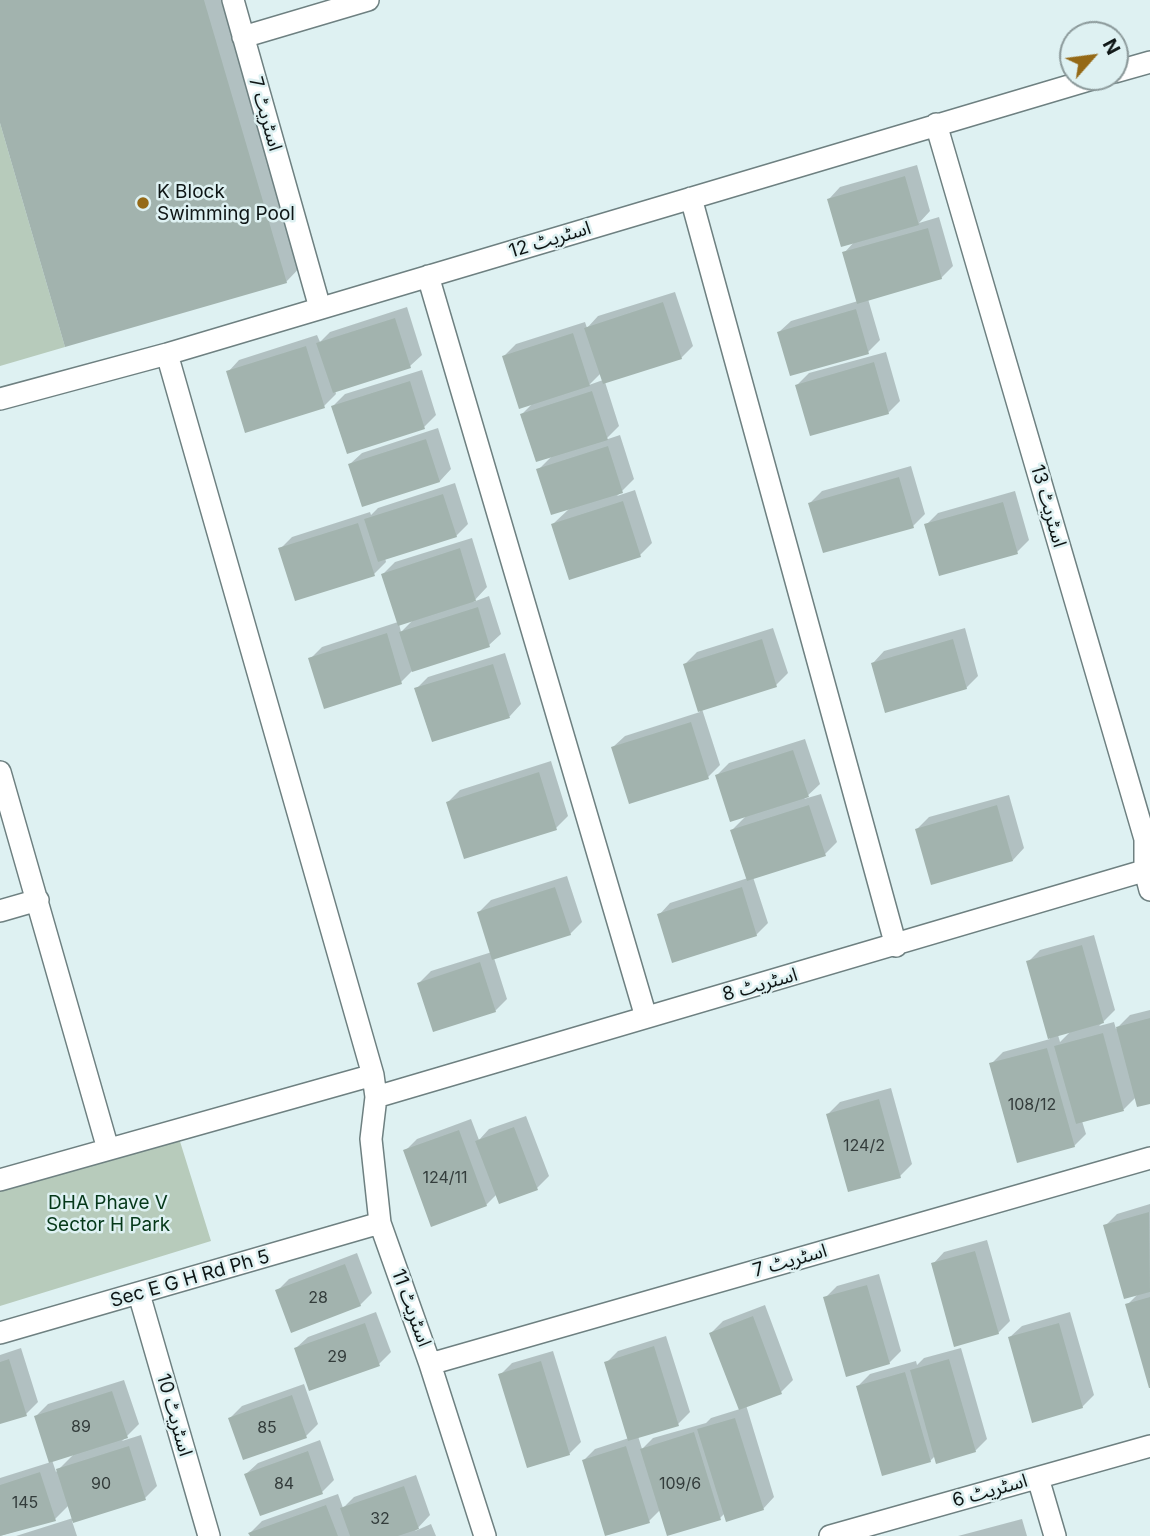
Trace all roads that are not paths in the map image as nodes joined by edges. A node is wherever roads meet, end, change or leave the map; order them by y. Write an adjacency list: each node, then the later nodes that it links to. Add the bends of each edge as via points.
1 (233, 0): 3 (street, اسٹریٹ 7)
2 (368, 0): 3 (street)
3 (243, 37): 10 (street, اسٹریٹ 7)
4 (1150, 62): 5 (street)
5 (1129, 68)
6 (1059, 89): 7 (street, اسٹریٹ 12)
7 (936, 124): 8 (street, اسٹریٹ 12); 14 (street, اسٹریٹ 13)
8 (691, 198): 9 (street, اسٹریٹ 12); 18 (street)
9 (428, 276): 10 (street, اسٹریٹ 12); 19 (street)
10 (320, 308): 11 (street, اسٹریٹ 12)
11 (167, 354): 12 (street, اسٹریٹ 12); 20 (street)
12 (0, 399)
13 (0, 772): 16 (street)
14 (1148, 838): 15 (street, اسٹریٹ 13)
15 (1148, 877): 18 (street, اسٹریٹ 8)
16 (38, 900): 17 (street); 21 (street)
17 (0, 911)
18 (896, 946): 19 (street, اسٹریٹ 8)
19 (646, 1017): 20 (street, اسٹریٹ 8)
20 (374, 1086): 21 (street, اسٹریٹ 8); 24 (street, اسٹریٹ 11, via 371,1139)
21 (108, 1149): 23 (street, اسٹریٹ 8)
22 (1150, 1158): 27 (street, اسٹریٹ 7)
23 (0, 1180)
24 (380, 1223): 25 (street, Sec E G H Rd Ph 5); 27 (street, اسٹریٹ 11)
25 (139, 1294): 26 (street, Sec E G H Rd Ph 5); 30 (street, اسٹریٹ 10)
26 (0, 1333)
27 (430, 1364): 31 (street, اسٹریٹ 11)
28 (1150, 1446): 29 (street, اسٹریٹ 6)
29 (1038, 1478): 32 (street, اسٹریٹ 6); 33 (street)
30 (209, 1536)
31 (485, 1536)
32 (830, 1536)
33 (1055, 1536)

